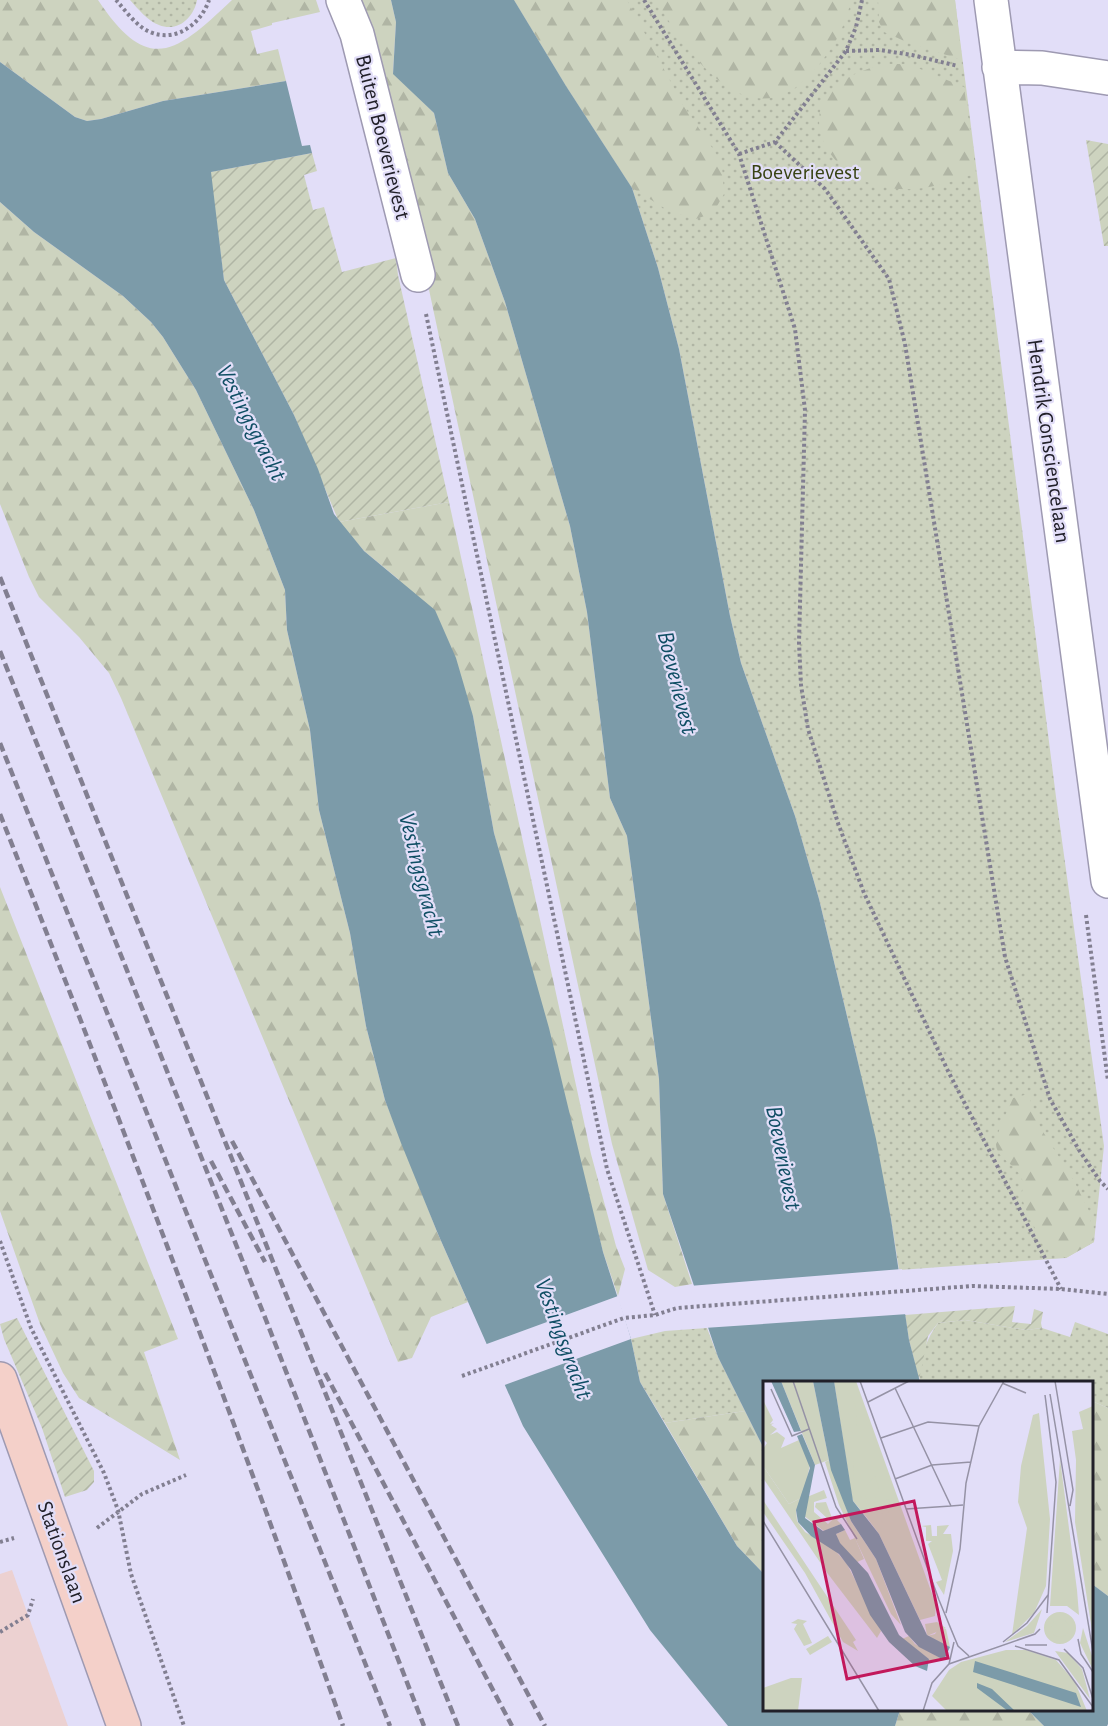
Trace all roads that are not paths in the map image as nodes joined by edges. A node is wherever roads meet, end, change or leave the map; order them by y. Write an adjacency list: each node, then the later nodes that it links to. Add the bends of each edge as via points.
1 (343, 0): 5 (street, Buiten Boeverievest, via 357,34)
2 (991, 0): 3 (street, Hendrik Consciencelaan)
3 (999, 67): 4 (street, via 1042,68); 6 (street, Hendrik Consciencelaan)
4 (1108, 78)
5 (418, 275)
6 (1108, 881)
7 (0, 1379): 8 (street, Stationslaan)
8 (124, 1726)

